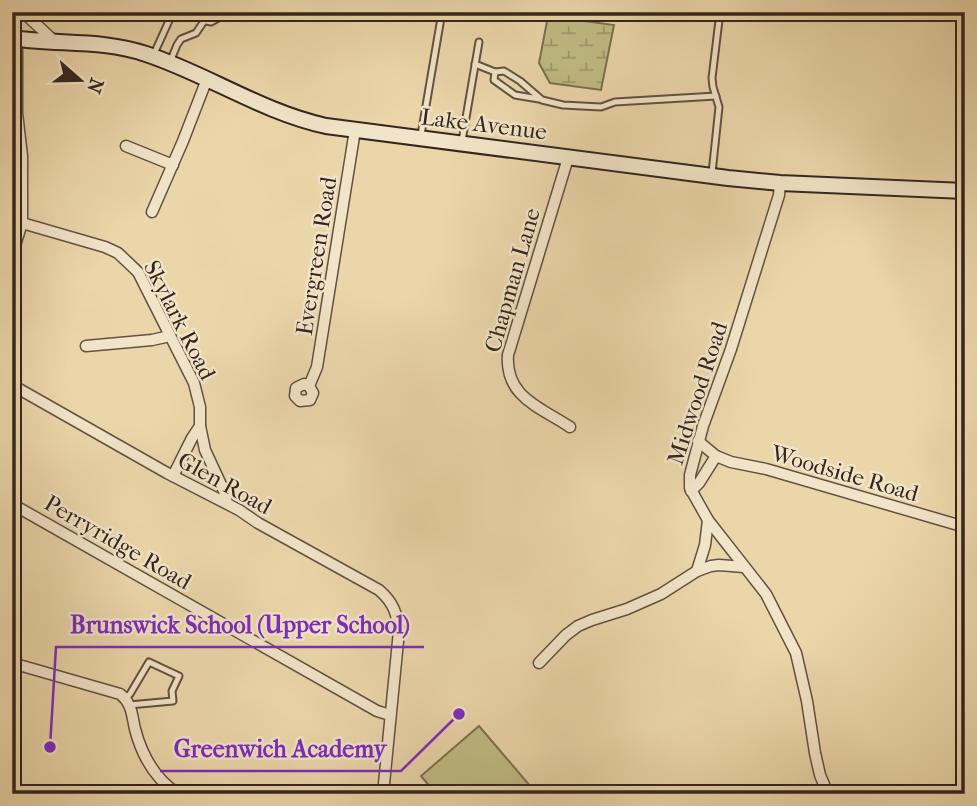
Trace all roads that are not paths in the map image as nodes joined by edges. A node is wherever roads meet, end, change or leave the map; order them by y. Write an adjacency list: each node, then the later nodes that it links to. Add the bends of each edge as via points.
1 (23, 12): 9 (street)
2 (173, 12): 11 (lane)
3 (196, 12): 7 (lane)
4 (219, 12): 7 (lane, via 216,20)
5 (442, 12): 19 (lane)
6 (720, 12): 16 (lane, via 712,78)
7 (204, 21): 12 (lane, via 196,33 181,39)
8 (15, 38): 9 (main road, Lake Avenue); 28 (street)
9 (53, 40): 11 (main road, Lake Avenue, via 112,45)
10 (479, 42): 13 (lane)
11 (153, 56): 12 (main road, Lake Avenue)
12 (170, 63): 15 (main road, Lake Avenue)
13 (475, 64): 14 (lane); 20 (lane)
14 (495, 72): 17 (lane, via 504,71); 17 (lane, via 494,80 515,95)
15 (206, 79): 18 (main road, Lake Avenue, via 284,114); 23 (street)
16 (716, 96): 17 (lane, via 615,102 601,107); 24 (lane, via 719,107)
17 (542, 100)
18 (355, 130): 19 (main road, Lake Avenue); 33 (street, Evergreen Road, via 317,367)
19 (420, 139): 20 (main road, Lake Avenue)
20 (461, 144): 22 (main road, Lake Avenue)
21 (126, 146): 23 (street)
22 (568, 158): 24 (main road, Lake Avenue); 35 (street, Chapman Lane, via 507,367 524,398)
23 (173, 165): 27 (street)
24 (712, 176): 25 (main road, Lake Avenue)
25 (780, 183): 26 (main road, Lake Avenue); 36 (street, Midwood Road, via 751,290)
26 (965, 191)
27 (152, 212)
28 (22, 223): 29 (street); 30 (street, Skylark Road, via 118,253 138,272)
29 (12, 255)
30 (170, 336): 31 (street); 34 (street, Skylark Road, via 194,383)
31 (86, 346)
32 (12, 384): 38 (street, Glen Road)
33 (309, 386)
34 (200, 426): 38 (street); 40 (street, Skylark Road)
35 (570, 427)
36 (698, 440): 37 (street, Woodside Road); 39 (street, Midwood Road)
37 (716, 456): 39 (street); 43 (street, Woodside Road)
38 (173, 476): 40 (street, Glen Road)
39 (691, 491): 42 (street, Midwood Road)
40 (226, 503): 49 (street, Glen Road, via 390,599 399,631)
41 (12, 504): 49 (street, Perryridge Road)
42 (708, 520): 44 (street, Midwood Road); 45 (street)
43 (965, 527)
44 (744, 567): 45 (street, via 719,565); 52 (street, Midwood Road, via 766,594 796,653 815,753)
45 (697, 570): 47 (street, via 661,594 578,626)
46 (12, 663): 48 (street, via 105,689)
47 (539, 663)
48 (127, 701): 48 (lane, via 173,701 179,676 149,662); 50 (street, via 145,757)
49 (390, 715): 51 (street)
50 (174, 791)
51 (383, 794)
52 (828, 794)

